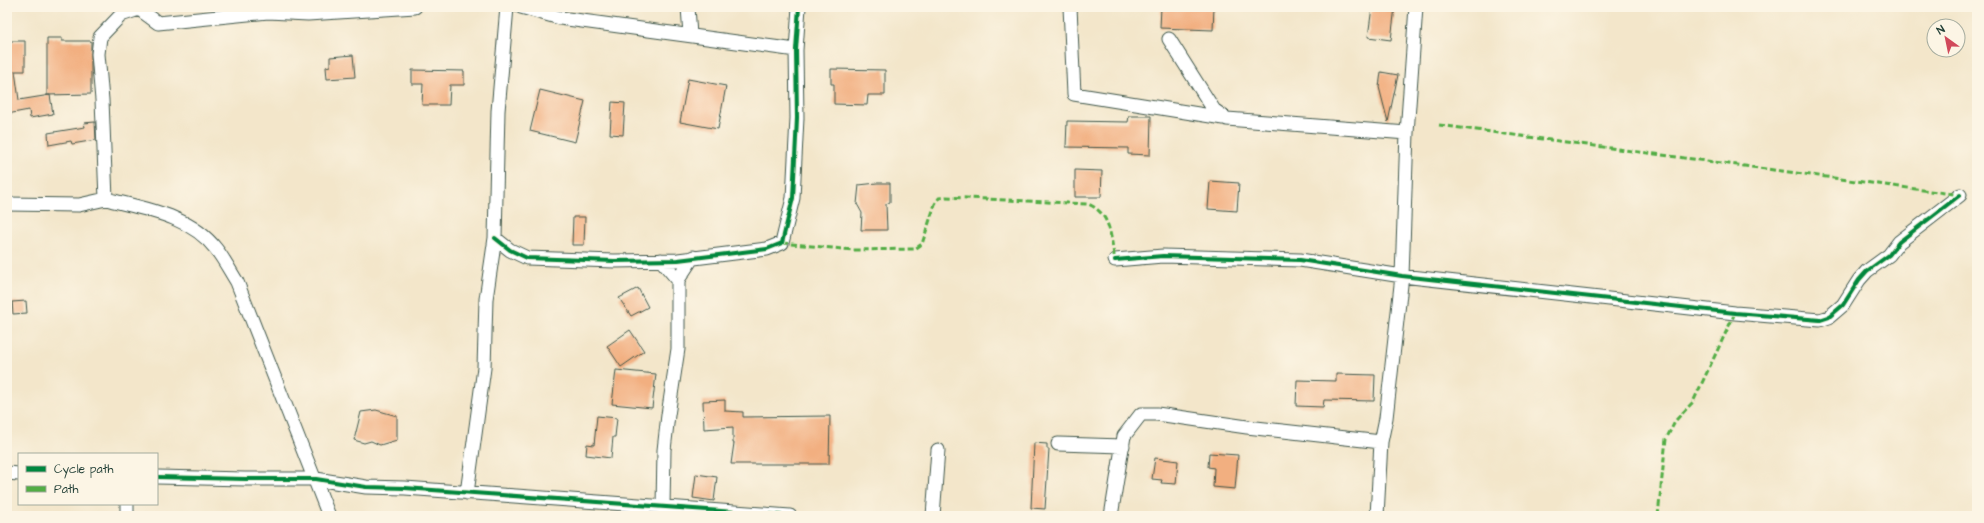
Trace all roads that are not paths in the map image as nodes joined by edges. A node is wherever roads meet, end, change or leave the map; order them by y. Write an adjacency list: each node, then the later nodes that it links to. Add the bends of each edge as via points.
1 (415, 7): 8 (street, via 308,14 268,12 158,23)
2 (507, 7): 17 (street, via 498,111)
3 (521, 7): 9 (street, via 560,18)
4 (688, 7): 9 (street)
5 (799, 7): 11 (street)
6 (1070, 7): 12 (street, via 1074,94)
7 (1416, 7): 13 (street)
8 (139, 8): 15 (street, via 120,15 100,37 98,54)
9 (690, 35): 11 (street)
10 (1169, 39): 12 (street, via 1214,110)
11 (796, 50): 18 (street, via 794,198 782,243 767,249)
12 (1227, 118): 13 (street)
13 (1407, 133): 21 (street)
14 (1960, 195): 21 (street, via 1899,242 1889,255 1859,280 1843,305 1829,317 1820,320)
15 (106, 199): 16 (street, via 79,205); 30 (street, via 170,216 188,224 215,247 237,282)
16 (7, 204)
17 (495, 238): 19 (street, via 510,250 527,258); 31 (street, via 486,299 484,368)
18 (693, 257): 19 (street); 22 (street)
19 (661, 260): 22 (street)
20 (1115, 260): 21 (street, via 1163,256 1300,260)
21 (1402, 276): 23 (street)
22 (678, 280): 33 (street, via 678,349 664,450)
23 (1381, 442): 25 (street, via 1141,414 1124,436); 40 (street)
24 (1058, 444): 25 (street)
25 (1123, 446): 39 (street)
26 (938, 450): 38 (street)
27 (7, 473): 28 (street)
28 (18, 474)
29 (158, 477): 30 (street)
30 (316, 479): 31 (street, via 366,487); 36 (street)
31 (467, 493): 33 (street)
32 (127, 505): 35 (street)
33 (664, 507): 34 (street)
34 (685, 513): 37 (street, via 740,511)
35 (127, 516)
36 (329, 516)
37 (790, 516)
38 (933, 516)
39 (1111, 516)
40 (1377, 516)

